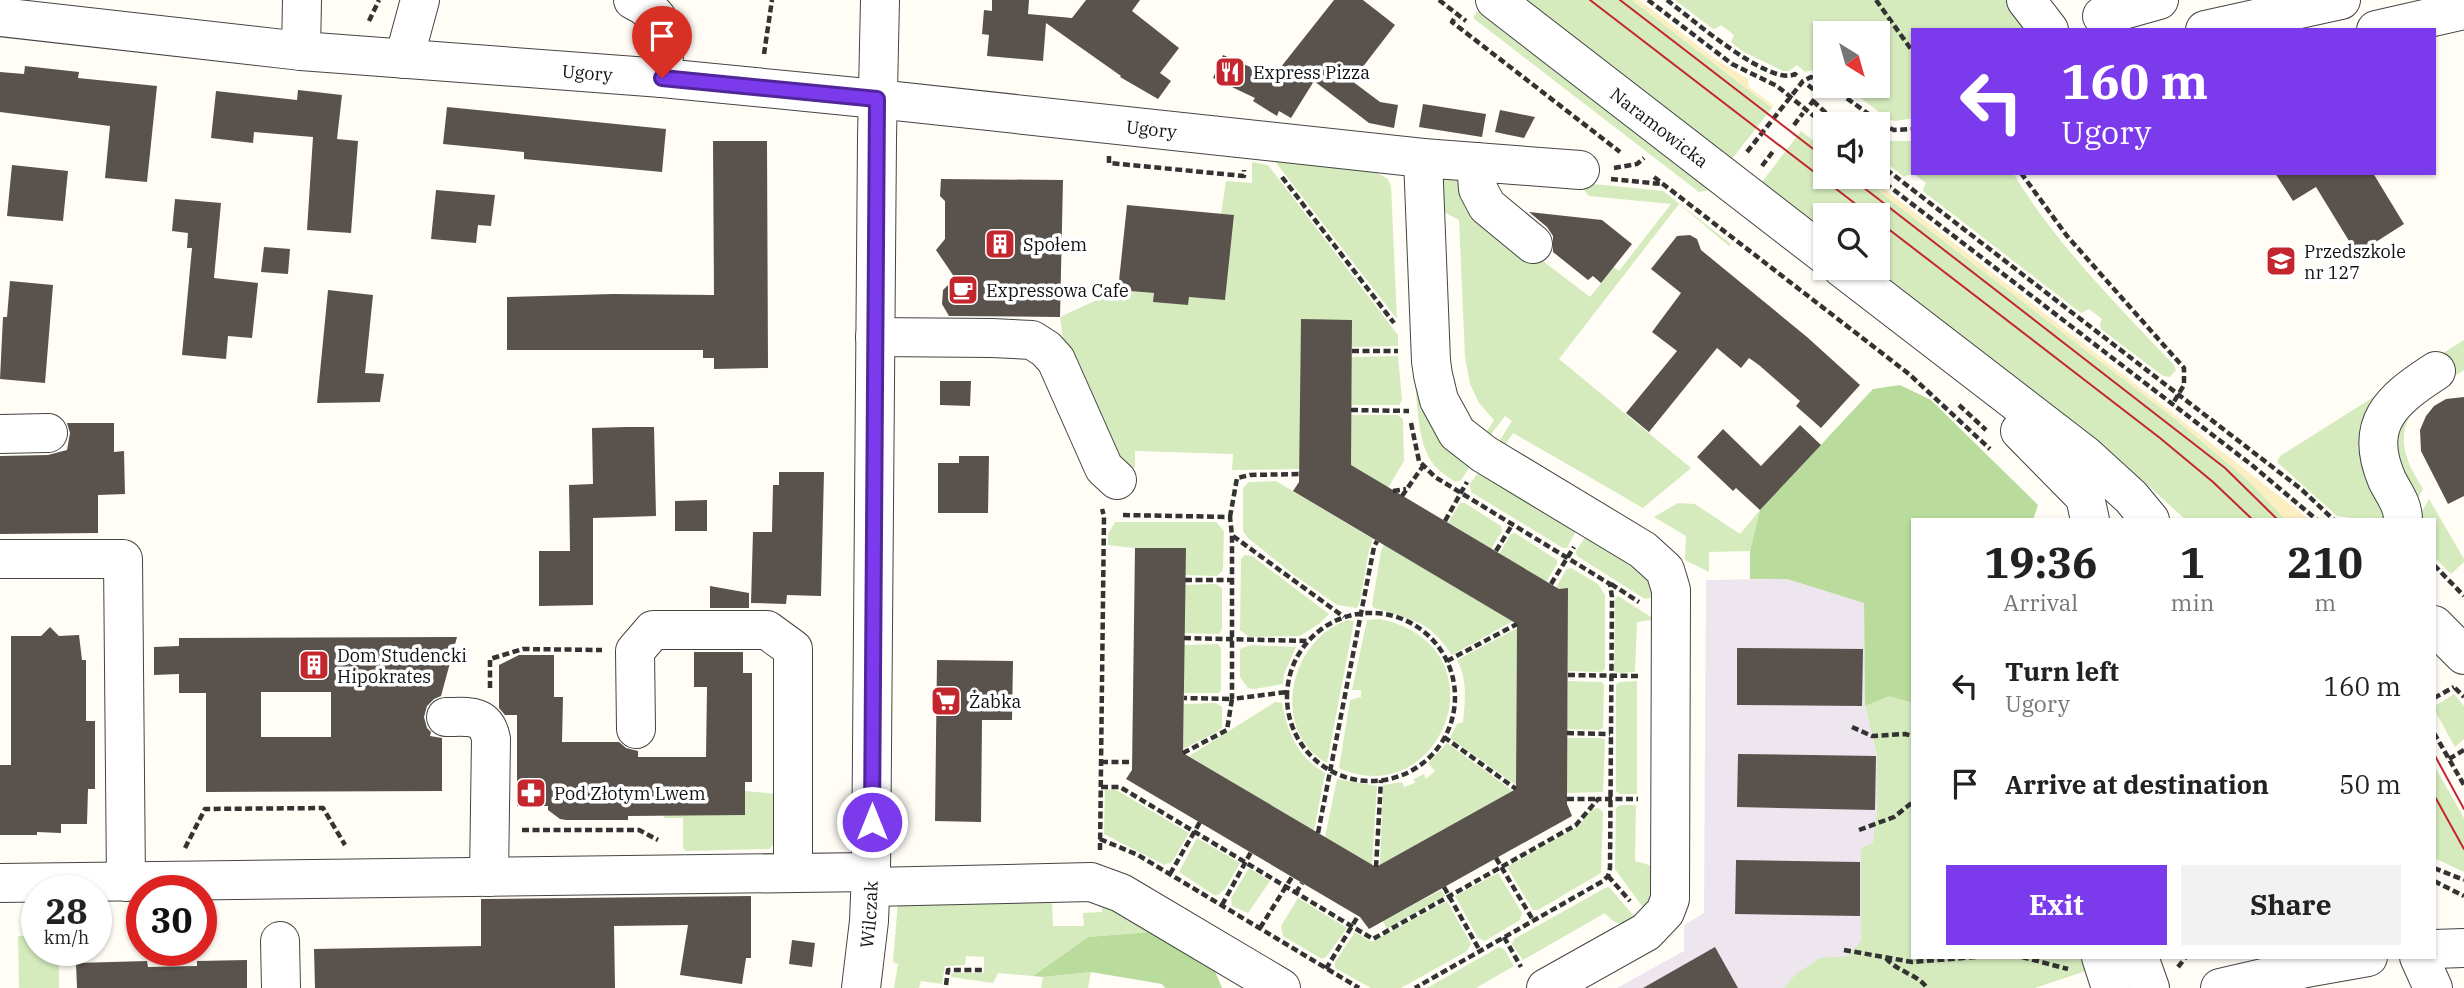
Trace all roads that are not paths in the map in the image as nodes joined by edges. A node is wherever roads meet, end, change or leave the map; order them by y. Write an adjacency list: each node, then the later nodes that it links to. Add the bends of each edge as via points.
1 (2, 0): 11 (street)
2 (302, 0): 17 (street)
3 (420, 0): 18 (street)
4 (634, 0): 19 (street, via 657,15 663,28)
5 (880, 0): 20 (street, Wilczak)
6 (1495, 0): 25 (street, Naramowicka)
7 (2026, 0): 13 (street)
8 (2159, 0): 12 (street)
9 (2342, 0): 14 (street); 15 (street)
10 (2464, 10): 16 (street)
11 (0, 16): 17 (street, Ugory)
12 (2102, 16)
13 (2047, 28)
14 (2214, 28)
15 (2362, 28)
16 (2384, 28)
17 (301, 51): 18 (street, Ugory)
18 (404, 59): 19 (street, Ugory)
19 (662, 78): 20 (street, Ugory)
20 (877, 99): 21 (street, Ugory); 27 (street, Wilczak)
21 (1423, 158): 22 (street, Ugory); 56 (street, via 1431,361 1439,400 1450,421 1465,442 1643,550 1665,570 1669,580 1671,886 1665,912 1646,932)
22 (1476, 162): 23 (street, Ugory); 24 (street, via 1478,189 1487,206)
23 (1580, 170)
24 (1533, 244)
25 (1813, 246)
26 (1858, 280): 28 (street)
27 (875, 337): 32 (street, via 1032,340 1046,349 1056,360 1104,468); 43 (street, Wilczak)
28 (1941, 343): 33 (street, via 2085,497); 34 (street, via 2085,455)
29 (2436, 371): 35 (street, via 2390,407 2378,432 2378,454 2403,508)
30 (0, 433): 31 (street)
31 (48, 433)
32 (1112, 500)
33 (2090, 518)
34 (2149, 518)
35 (2403, 518)
36 (0, 559): 45 (street, via 123,559)
37 (2436, 627): 38 (street)
38 (2464, 655)
39 (446, 716): 42 (street, via 480,719 489,727)
40 (636, 729): 41 (street, via 635,650 653,630 767,630 793,649)
41 (793, 872): 42 (street); 43 (street)
42 (489, 877): 44 (street)
43 (871, 879): 58 (street, Wilczak); 59 (street, via 1101,884)
44 (217, 880)
45 (126, 881): 46 (street)
46 (0, 883)
47 (280, 941): 57 (street)
48 (2464, 948): 49 (street)
49 (2436, 949)
50 (2246, 959): 53 (street)
51 (2357, 959): 54 (street)
52 (2420, 959): 63 (street)
53 (2188, 968)
54 (2306, 968): 61 (street); 62 (street)
55 (2115, 969): 60 (street)
56 (1537, 983)
57 (281, 988)
58 (861, 988)
59 (1281, 988)
60 (2150, 988)
61 (2220, 988)
62 (2355, 988)
63 (2433, 988)

